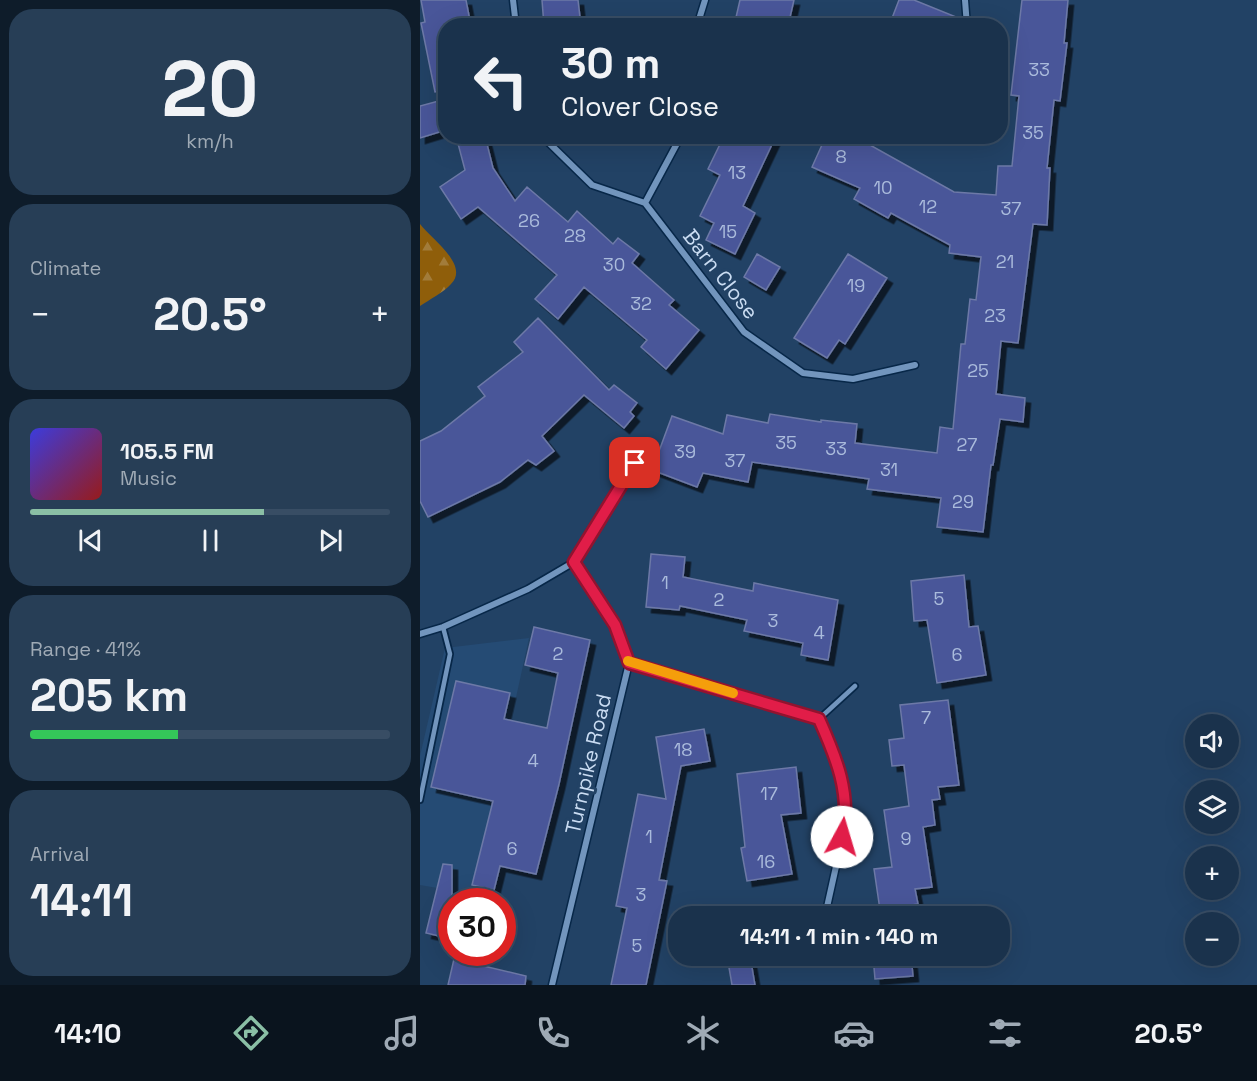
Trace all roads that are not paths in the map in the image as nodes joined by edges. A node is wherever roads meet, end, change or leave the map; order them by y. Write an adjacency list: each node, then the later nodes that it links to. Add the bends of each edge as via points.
1 (513, 0): 4 (street)
2 (705, 0): 5 (street)
3 (965, 0): 6 (street)
4 (515, 18)
5 (699, 18)
6 (966, 18)
7 (550, 144): 9 (street, via 592,185)
8 (677, 144): 9 (street)
9 (645, 203): 10 (street, Barn Close, via 744,332 803,373 853,379)
10 (915, 365)
11 (635, 463): 12 (street)
12 (574, 562): 13 (street, via 528,589); 15 (street, via 615,625)
13 (443, 627): 14 (street); 18 (lane, via 450,654)
14 (420, 634)
15 (629, 663): 17 (street); 20 (street, Turnpike Road)
16 (855, 686): 17 (lane)
17 (819, 719): 19 (street, via 839,765 847,817)
18 (420, 800)
19 (827, 906)
20 (552, 985)

